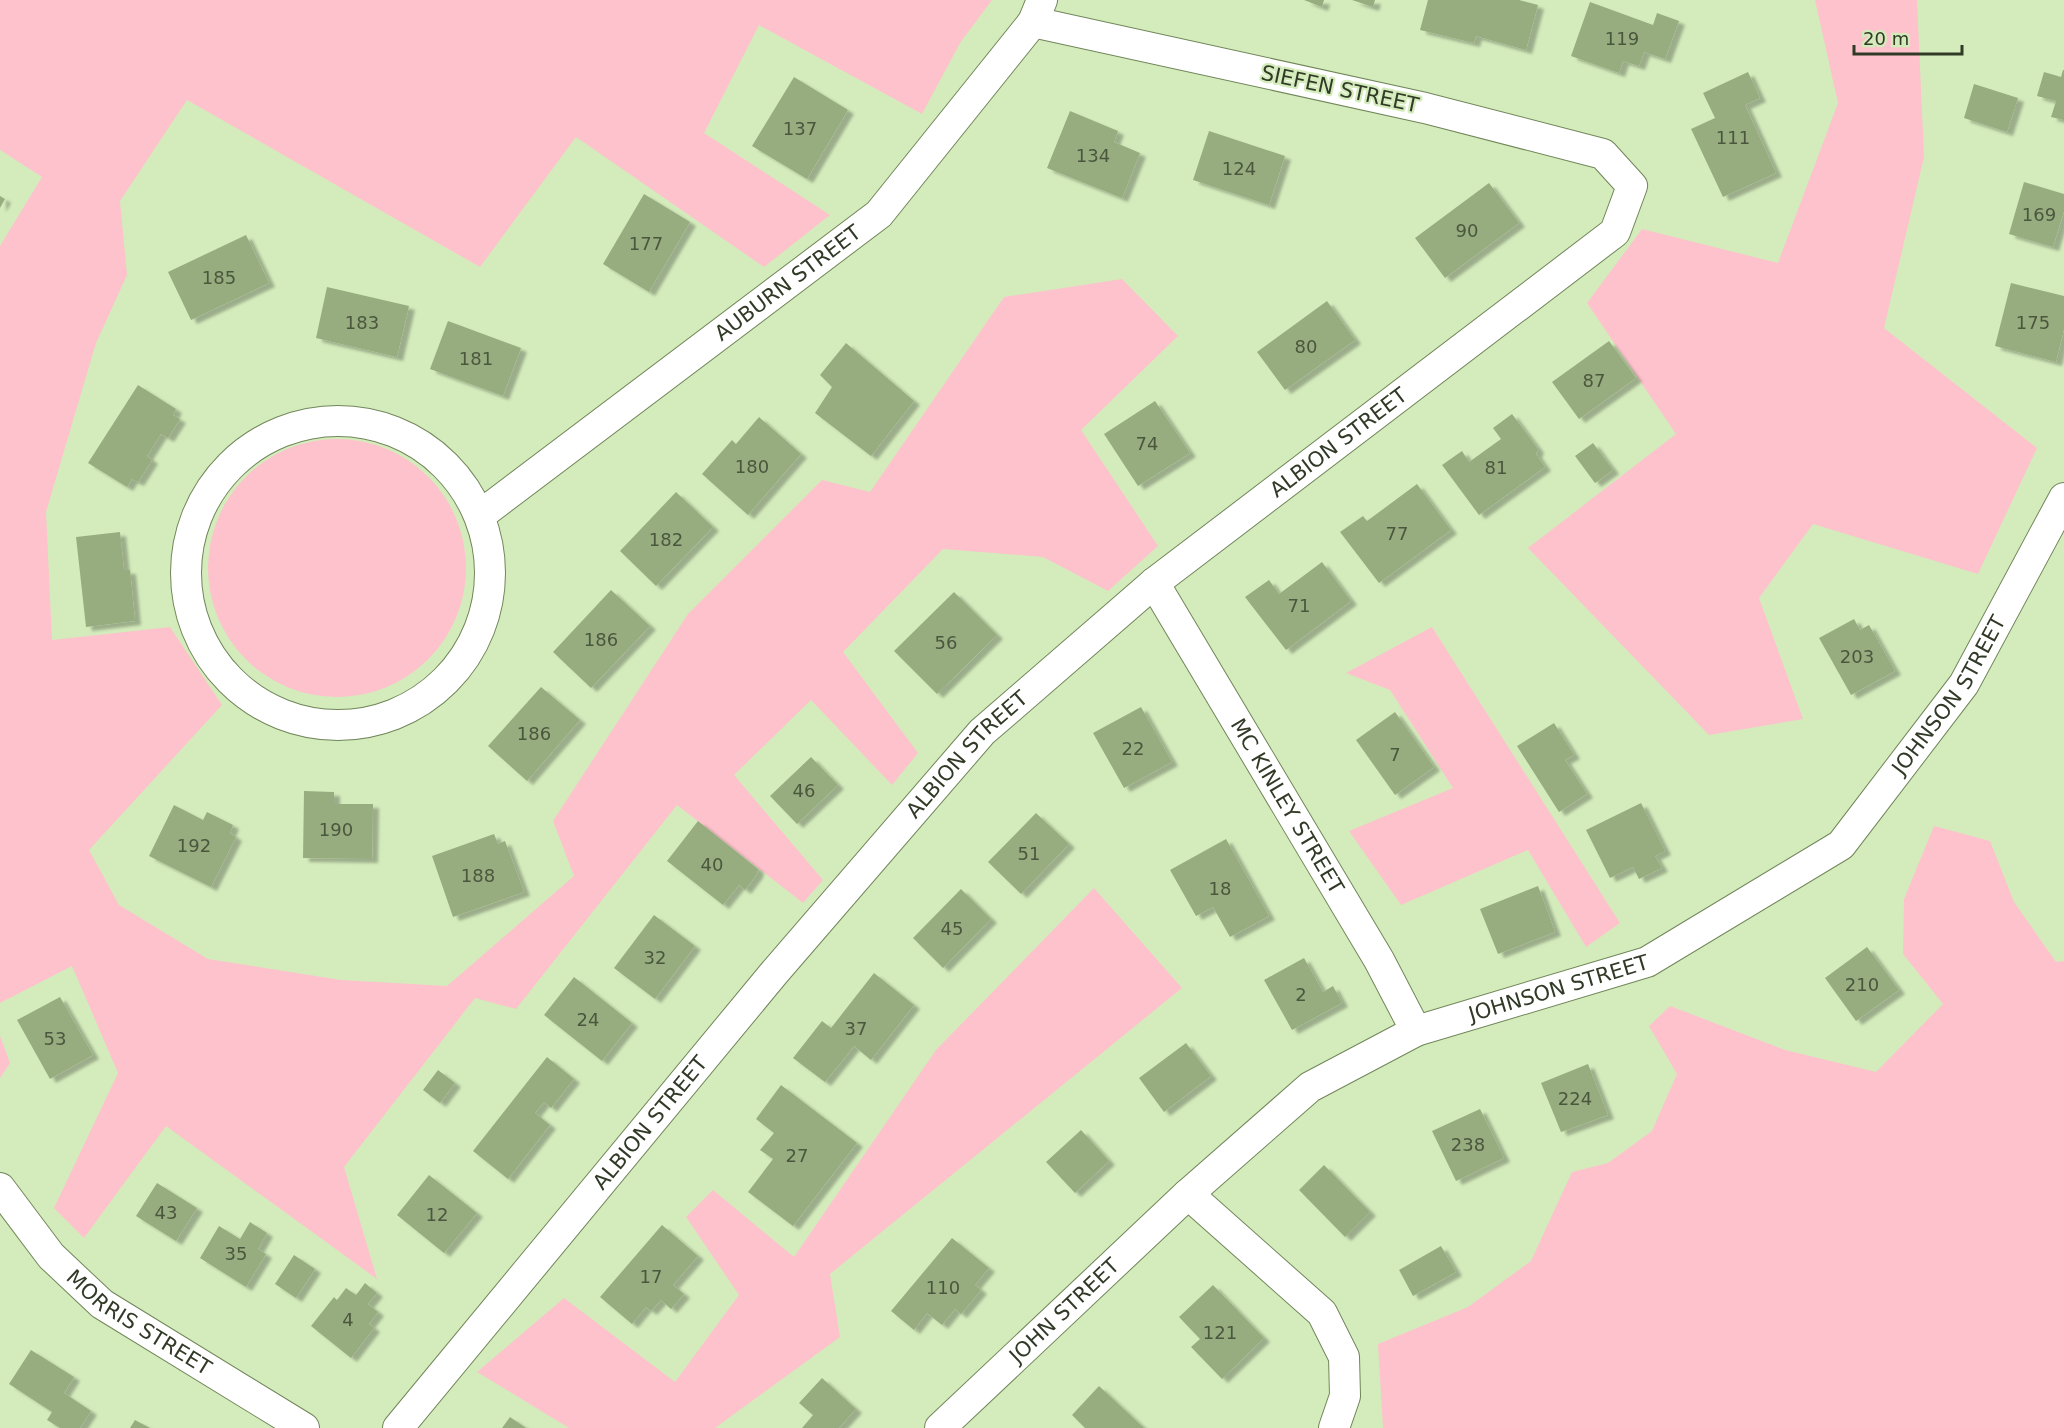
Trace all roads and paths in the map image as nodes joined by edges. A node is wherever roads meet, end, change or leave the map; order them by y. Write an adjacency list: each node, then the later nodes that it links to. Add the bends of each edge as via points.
1 (1038, 11): 2 (street, SIEFEN STREET, via 1603,154); 4 (street, AUBURN STREET, via 879,214)
2 (1632, 186): 5 (street, ALBION STREET, via 1615,232)
3 (2064, 498): 6 (street, JOHNSON STREET, via 1964,684 1841,845 1647,962)
4 (483, 513): 4 (street, via 449,466 418,441 344,419 269,435 215,479 190,526 184,556 192,623 218,670 238,690 285,717 317,725 370,723 403,712 457,670 488,605 490,552)
5 (1154, 583): 6 (street, MC KINLEY STREET); 10 (street, ALBION STREET, via 982,732 774,973)
6 (1416, 1030): 8 (street, JOHNSON STREET, via 1310,1087)
7 (0, 1188): 9 (street, MORRIS STREET, via 51,1256 102,1304)
8 (1188, 1194): 11 (street, JOHN STREET); 12 (street, via 1322,1313 1344,1357 1345,1396)
9 (303, 1428)
10 (398, 1428)
11 (940, 1428)
12 (1334, 1428)

